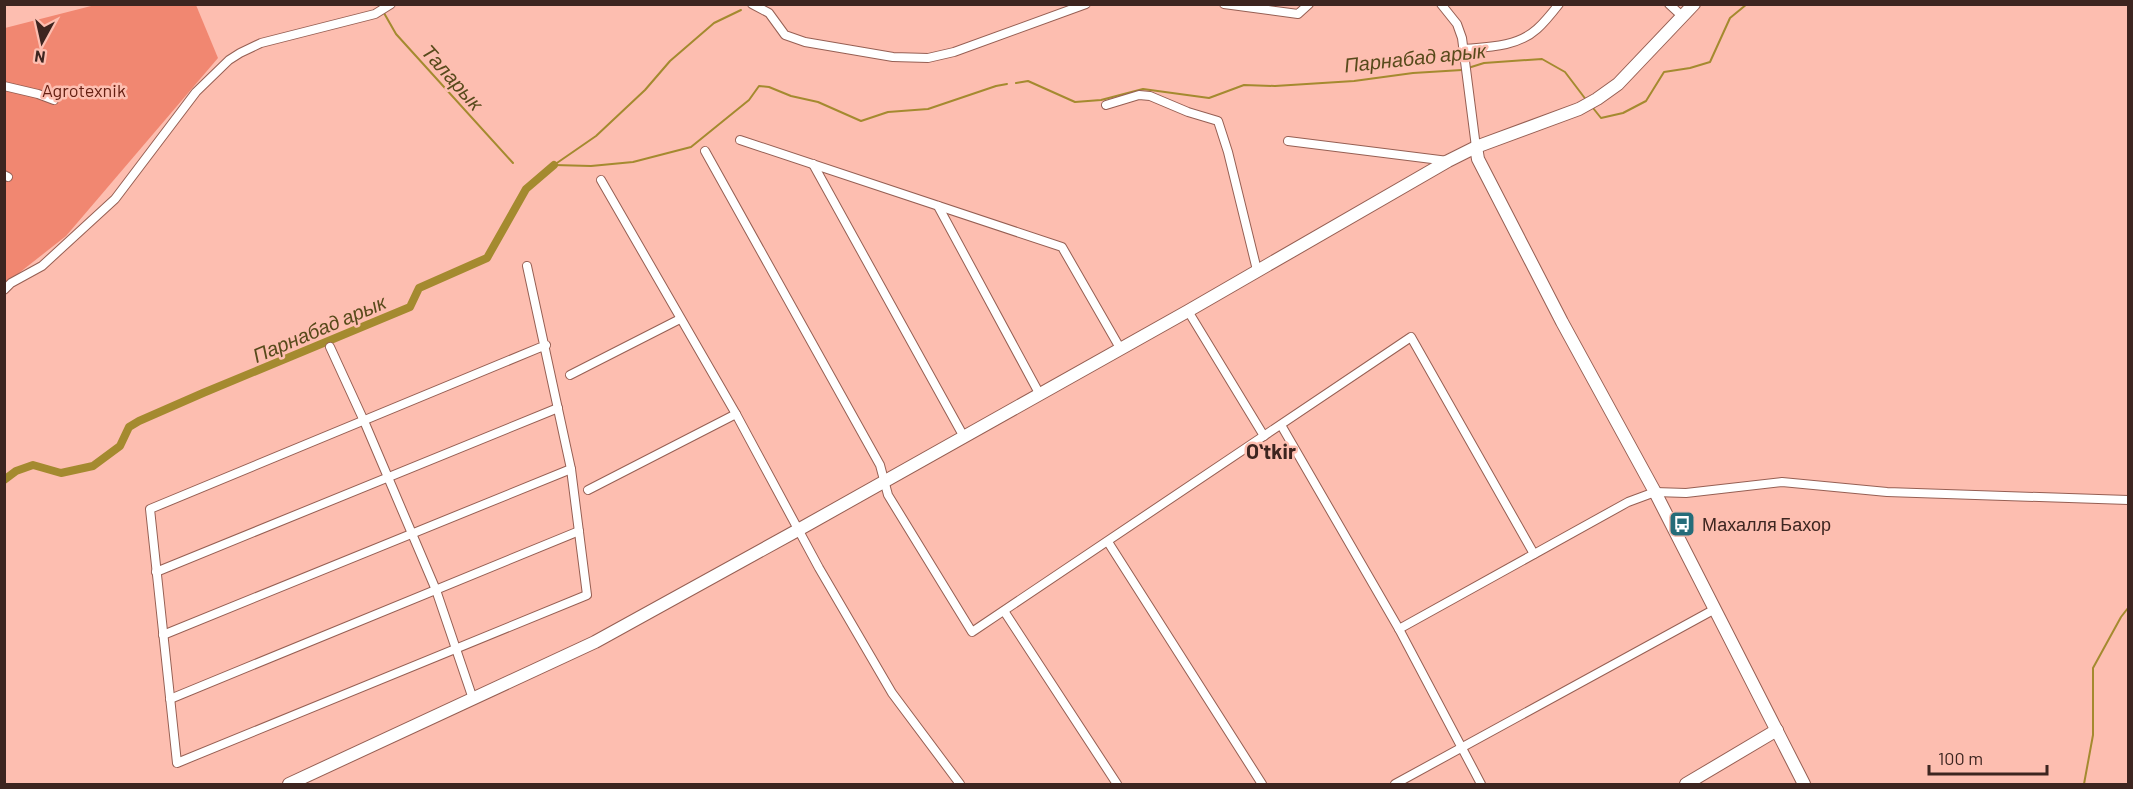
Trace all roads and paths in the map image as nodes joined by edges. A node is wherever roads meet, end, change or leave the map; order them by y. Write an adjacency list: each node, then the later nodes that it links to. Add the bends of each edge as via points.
1 (752, 4): 2 (street, via 769,14 784,35 805,42 893,57 928,58)
2 (1086, 4)
3 (1224, 4): 4 (street, via 1298,14)
4 (1309, 4)
5 (1442, 4): 11 (street, via 1457,24)
6 (1559, 4): 11 (street, via 1527,36 1501,46)
7 (1669, 4): 10 (street)
8 (1694, 4): 10 (street)
9 (389, 6): 25 (street, via 375,14 261,43 229,60 196,92 115,199 42,266)
10 (1682, 16): 17 (street, via 1618,84 1597,99)
11 (1463, 49): 17 (street)
12 (4, 86): 13 (street)
13 (54, 100)
14 (1106, 105): 24 (street, via 1139,95 1150,96 1218,121)
15 (740, 140): 20 (street)
16 (1288, 141): 19 (street)
17 (1476, 147): 19 (street); 43 (street, via 1478,159 1562,322)
18 (705, 151): 41 (street, via 880,465)
19 (1448, 161): 24 (street)
20 (813, 164): 22 (street); 38 (street)
21 (601, 180): 27 (street)
22 (938, 206): 30 (street, via 1062,247); 32 (street)
23 (527, 266): 28 (street)
24 (1257, 270): 26 (street)
25 (4, 290)
26 (1188, 311): 30 (street); 37 (street)
27 (680, 319): 31 (street); 34 (street)
28 (546, 345): 33 (street); 35 (street)
29 (330, 347): 35 (street)
30 (1120, 348): 32 (street)
31 (570, 375)
32 (1040, 393): 38 (street)
33 (558, 408): 39 (street); 40 (street)
34 (736, 414): 42 (street); 45 (street)
35 (364, 421): 40 (street); 50 (street, via 150,509)
36 (1281, 425): 37 (street); 49 (street, via 1411,337); 54 (street)
37 (1264, 436): 48 (street)
38 (964, 437): 41 (street)
39 (571, 469): 46 (street); 47 (street)
40 (387, 478): 47 (street); 50 (street)
41 (885, 481): 45 (street); 53 (street, via 888,495 972,632)
42 (588, 490)
43 (1656, 492): 44 (street, via 1686,493 1782,482 1887,492); 49 (street, via 1628,502); 52 (street)
44 (2128, 500)
45 (798, 530): 58 (street, via 595,642); 62 (street, via 892,693)
46 (579, 531): 51 (street); 56 (street, via 587,595)
47 (412, 534): 51 (street); 55 (street)
48 (1108, 542): 53 (street); 64 (street)
49 (1534, 554): 54 (street)
50 (156, 572): 55 (street)
51 (436, 590): 56 (street); 57 (street)
52 (1715, 609): 59 (street); 60 (street)
53 (1004, 611): 63 (street)
54 (1400, 628): 60 (street)
55 (163, 635): 57 (street)
56 (456, 648): 57 (street, via 177,763); 58 (street)
57 (170, 699)
58 (473, 699): 61 (street)
59 (1777, 730): 67 (street); 68 (street)
60 (1461, 748): 65 (street); 66 (street)
61 (290, 784)
62 (960, 784)
63 (1117, 784)
64 (1262, 784)
65 (1395, 784)
66 (1481, 784)
67 (1686, 784)
68 (1804, 784)

